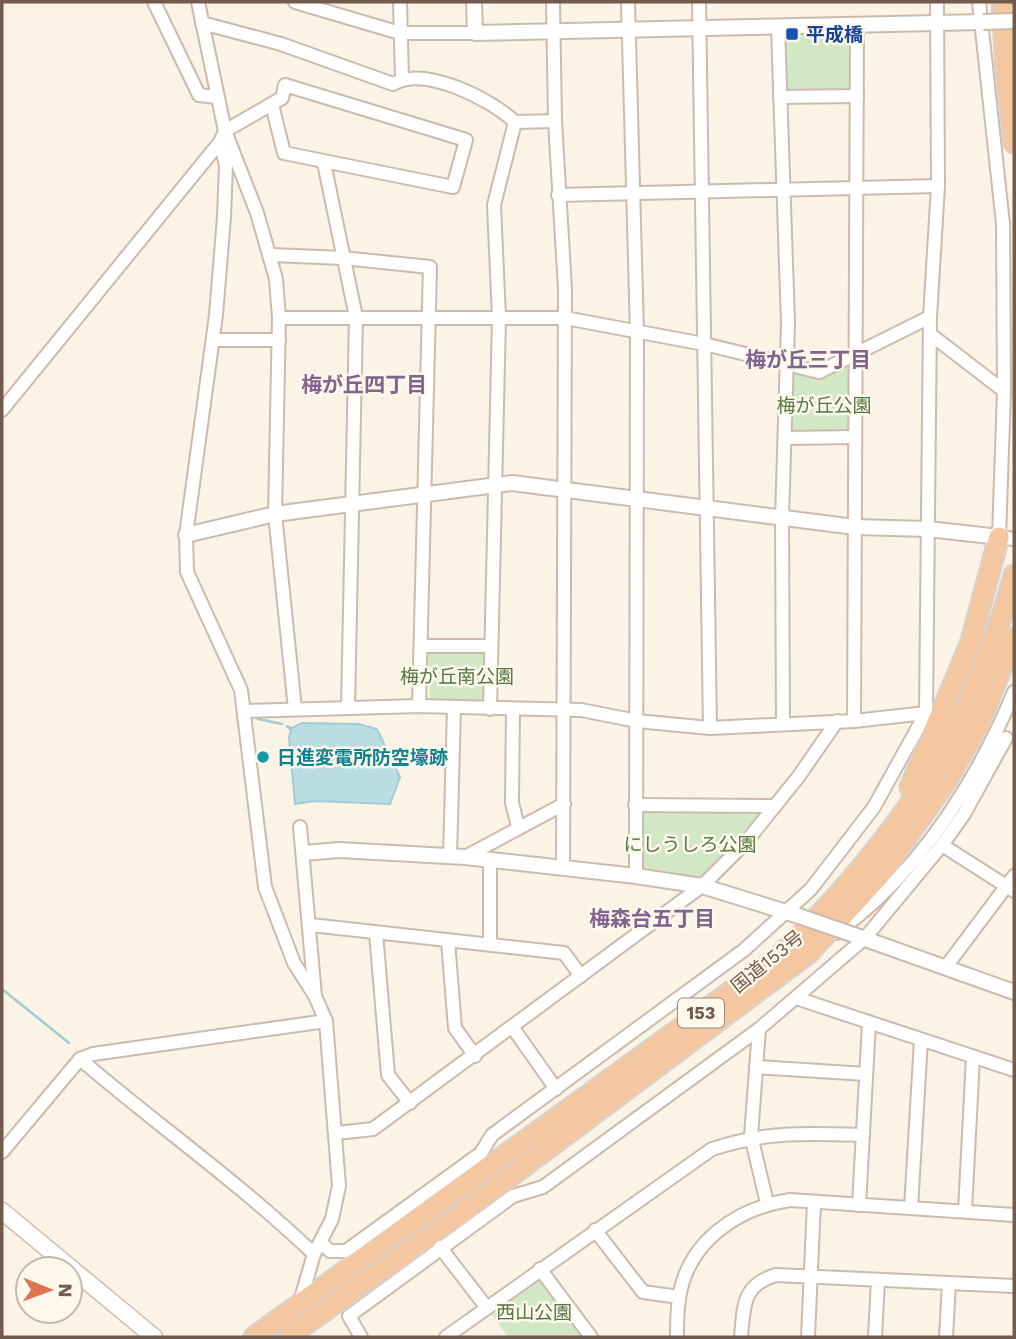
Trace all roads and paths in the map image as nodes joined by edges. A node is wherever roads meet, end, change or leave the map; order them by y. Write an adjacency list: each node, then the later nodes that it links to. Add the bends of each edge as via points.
1 (154, 2): 26 (street, via 199,95)
2 (198, 2): 15 (street)
3 (295, 2): 12 (street)
4 (400, 2): 22 (street)
5 (474, 2): 23 (street)
6 (553, 2): 21 (street)
7 (628, 2): 20 (street)
8 (699, 2): 19 (street)
9 (937, 2): 16 (street)
10 (979, 2): 14 (street)
11 (1002, 2): 32 (highway)
12 (331, 7): 22 (street)
13 (1014, 21): 14 (street, bridge)
14 (981, 22): 16 (street); 55 (street, via 1003,224)
15 (202, 23): 24 (street, via 281,44 393,84); 26 (street)
16 (937, 23): 17 (street); 34 (street)
17 (857, 25): 18 (street); 25 (street)
18 (778, 27): 19 (street); 27 (street)
19 (699, 29): 20 (street); 37 (street)
20 (628, 30): 21 (street); 38 (street)
21 (554, 32): 23 (street); 29 (street)
22 (400, 33): 23 (street); 24 (street)
23 (475, 33)
24 (402, 79): 30 (street, via 426,80 486,99)
25 (857, 96): 27 (street); 35 (street)
26 (216, 97): 31 (street)
27 (780, 97): 36 (street)
28 (272, 105): 31 (street); 33 (street, via 284,153); 33 (street, via 282,98 285,85 466,140 453,187)
29 (555, 121): 30 (street); 39 (street)
30 (515, 122): 46 (street, via 494,205)
31 (223, 137): 40 (street); 50 (street, via 225,217); 56 (street)
32 (1014, 143)
33 (324, 163): 41 (street)
34 (938, 186): 35 (street); 43 (street)
35 (857, 188): 36 (street); 53 (street)
36 (783, 190): 37 (street); 54 (street)
37 (702, 192): 38 (street); 52 (street)
38 (632, 193): 39 (street); 48 (street)
39 (558, 195): 47 (street)
40 (271, 255): 41 (street); 44 (street)
41 (343, 258): 42 (street); 45 (street, via 430,267)
42 (356, 317): 44 (street); 45 (street); 63 (street)
43 (930, 317): 49 (street); 53 (street)
44 (279, 318): 51 (street)
45 (427, 318): 46 (street); 61 (street)
46 (499, 318): 47 (street); 59 (street)
47 (565, 318): 48 (street); 60 (street)
48 (637, 333): 52 (street); 62 (street)
49 (930, 334): 55 (street); 68 (street)
50 (213, 340): 51 (street); 69 (street)
51 (279, 340): 65 (street)
52 (704, 344): 54 (street); 64 (street)
53 (856, 352): 54 (street, via 819,372); 57 (street)
54 (788, 365): 58 (street)
55 (1004, 391): 70 (street)
56 (2, 410)
57 (855, 437): 58 (street); 67 (street)
58 (785, 438): 66 (street)
59 (495, 484): 60 (street); 61 (street); 74 (street)
60 (564, 489): 62 (street); 83 (street)
61 (424, 495): 63 (street); 73 (street)
62 (638, 500): 64 (street); 85 (street)
63 (353, 505): 65 (street); 77 (street)
64 (706, 509): 66 (street); 89 (street)
65 (275, 514): 69 (street); 79 (street)
66 (782, 518): 67 (street); 88 (street)
67 (855, 527): 68 (street); 86 (street)
68 (928, 529): 70 (street); 84 (street)
69 (186, 535): 82 (street, via 187,572 229,661)
70 (1005, 538): 96 (highway, via 970,644)
71 (1014, 575): 96 (highway, 国道153号 / 153, via 983,671 959,726)
72 (1014, 638): 112 (highway, 国道153号 / 153, via 978,726 944,785 879,876)
73 (421, 646): 74 (street); 76 (street)
74 (491, 646): 80 (street)
75 (1014, 692): 90 (street)
76 (419, 706): 77 (street); 78 (street)
77 (348, 708): 79 (street)
78 (454, 708): 80 (street); 99 (street)
79 (295, 709): 82 (street)
80 (490, 709): 81 (street)
81 (513, 710): 83 (street); 94 (street, via 512,803)
82 (245, 711): 116 (street, via 265,887 294,964)
83 (565, 712): 85 (street, via 581,710); 91 (street)
84 (926, 713): 86 (street); 106 (street, via 874,807)
85 (637, 721): 89 (street); 92 (street)
86 (854, 721): 87 (street)
87 (838, 722): 88 (street); 93 (street)
88 (783, 724): 89 (street)
89 (710, 728)
90 (1006, 738): 97 (street); 112 (street, via 892,886)
91 (564, 804): 94 (street); 101 (street)
92 (635, 806): 93 (street); 102 (street)
93 (775, 806): 104 (street)
94 (518, 826): 99 (street)
95 (300, 827): 98 (street)
96 (893, 830): 135 (highway, 国道153号 / 153, via 824,912 777,958)
97 (942, 845): 105 (street); 109 (street)
98 (304, 853): 99 (street, via 340,850); 107 (street)
99 (457, 856): 100 (street)
100 (490, 860): 101 (street); 111 (street)
101 (563, 868): 102 (street)
102 (636, 876): 104 (street)
103 (1014, 876): 105 (street)
104 (702, 886): 106 (street); 114 (street)
105 (1010, 890): 113 (street)
106 (793, 914): 109 (street, bridge); 129 (street)
107 (311, 925): 108 (street); 116 (street)
108 (376, 933): 110 (street); 130 (street, via 388,1075)
109 (859, 937): 113 (street); 117 (street)
110 (448, 941): 111 (street); 123 (street, via 455,1028)
111 (490, 945): 114 (street, via 564,953)
112 (808, 953): 142 (highway, 国道153号 / 153)
113 (945, 968): 115 (street)
114 (581, 976): 120 (street)
115 (1014, 992)
116 (315, 996): 118 (street)
117 (796, 998): 119 (street); 121 (street)
118 (326, 1021): 125 (street); 131 (street)
119 (869, 1023): 122 (street); 128 (street)
120 (513, 1028): 123 (street); 129 (street)
121 (759, 1029): 126 (street); 142 (street, via 543,1187)
122 (921, 1040): 124 (street); 139 (street)
123 (475, 1056): 130 (street)
124 (973, 1057): 127 (street); 141 (street)
125 (80, 1059): 134 (street); 146 (street, via 162,1129)
126 (756, 1067): 128 (street); 133 (street)
127 (1014, 1070)
128 (866, 1074): 132 (street)
129 (556, 1089): 135 (street, via 492,1135)
130 (410, 1103): 131 (street, via 373,1129)
131 (337, 1133): 146 (street, via 340,1186)
132 (863, 1135): 133 (street); 138 (street)
133 (751, 1136): 137 (street); 144 (street, via 712,1149)
134 (2, 1152)
135 (455, 1182): 146 (street, via 346,1251); 153 (highway, 国道153号 / 153)
136 (814, 1202): 137 (street); 138 (street); 148 (street)
137 (767, 1203): 152 (street, via 736,1216 710,1237 691,1263)
138 (859, 1205): 139 (street)
139 (911, 1208): 141 (street)
140 (2, 1211): 156 (main road)
141 (965, 1211): 143 (street)
142 (475, 1213): 145 (street); 155 (highway, 国道153号 / 153)
143 (1014, 1214)
144 (595, 1230): 147 (street); 152 (street, via 643,1292)
145 (440, 1247): 154 (street); 158 (street, via 349,1316)
146 (317, 1248): 153 (street)
147 (540, 1269): 154 (street); 160 (street)
148 (811, 1277): 149 (street); 162 (street, via 760,1279 749,1291); 163 (street)
149 (878, 1280): 150 (street); 164 (street)
150 (948, 1283): 151 (street); 165 (street)
151 (1014, 1286)
152 (679, 1297): 161 (street)
153 (300, 1302): 157 (highway, 国道153号 / 153)
154 (487, 1308): 159 (street)
155 (294, 1335)
156 (154, 1337)
157 (254, 1337)
158 (361, 1337)
159 (446, 1337)
160 (591, 1337)
161 (677, 1337)
162 (741, 1337)
163 (808, 1337)
164 (875, 1337)
165 (946, 1337)

